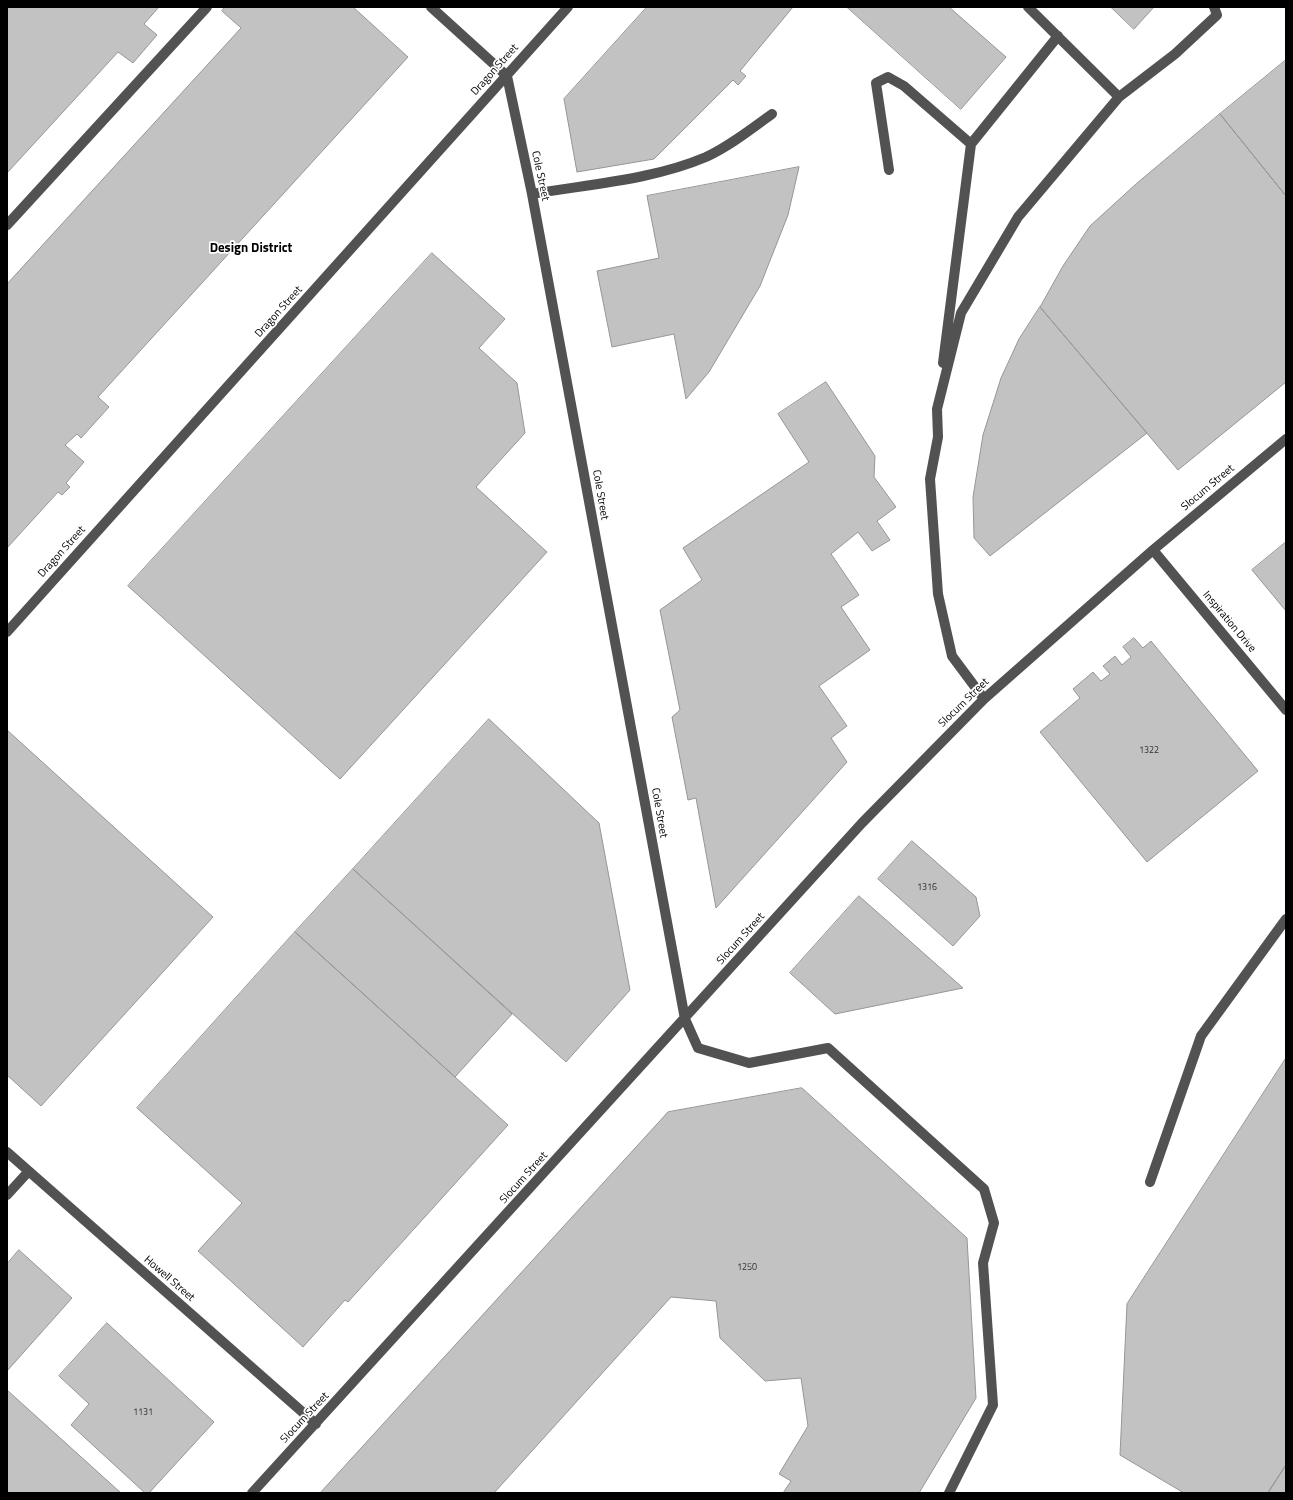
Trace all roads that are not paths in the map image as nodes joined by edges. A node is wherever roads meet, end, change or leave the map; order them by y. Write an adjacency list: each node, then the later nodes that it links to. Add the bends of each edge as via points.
1 (207, 7): 13 (street)
2 (431, 7): 7 (street)
3 (568, 7): 7 (street, Dragon Street)
4 (1028, 7): 6 (street)
5 (1214, 7): 8 (street, via 1217,15 1175,54)
6 (1058, 36): 8 (street); 10 (street)
7 (507, 76): 12 (street, Cole Street); 17 (street, Dragon Street)
8 (1119, 97): 14 (street, via 1018,217 961,313)
9 (772, 114): 12 (street, via 733,143 706,157 639,176)
10 (971, 144): 11 (street, via 904,86 888,77 876,83); 14 (street)
11 (889, 170)
12 (532, 194): 21 (street, Cole Street)
13 (7, 225)
14 (937, 409): 18 (street, via 938,437 930,479 938,594 952,656)
15 (1286, 439): 16 (street, Slocum Street)
16 (1153, 550): 18 (street, Slocum Street); 19 (street, Inspiration Drive)
17 (7, 632)
18 (984, 699): 21 (street, Slocum Street, via 862,822)
19 (1286, 710)
20 (1286, 919): 24 (street, via 1201,1036)
21 (685, 1019): 26 (street, Slocum Street); 28 (street, Cole Street, via 698,1048 749,1063 828,1048 984,1189 994,1223 983,1263 993,1405)
22 (7, 1152): 23 (street, Howell Street)
23 (28, 1172): 25 (street); 26 (street, Howell Street)
24 (1150, 1182)
25 (7, 1195)
26 (316, 1424): 27 (street, Slocum Street)
27 (252, 1493)
28 (949, 1493)

